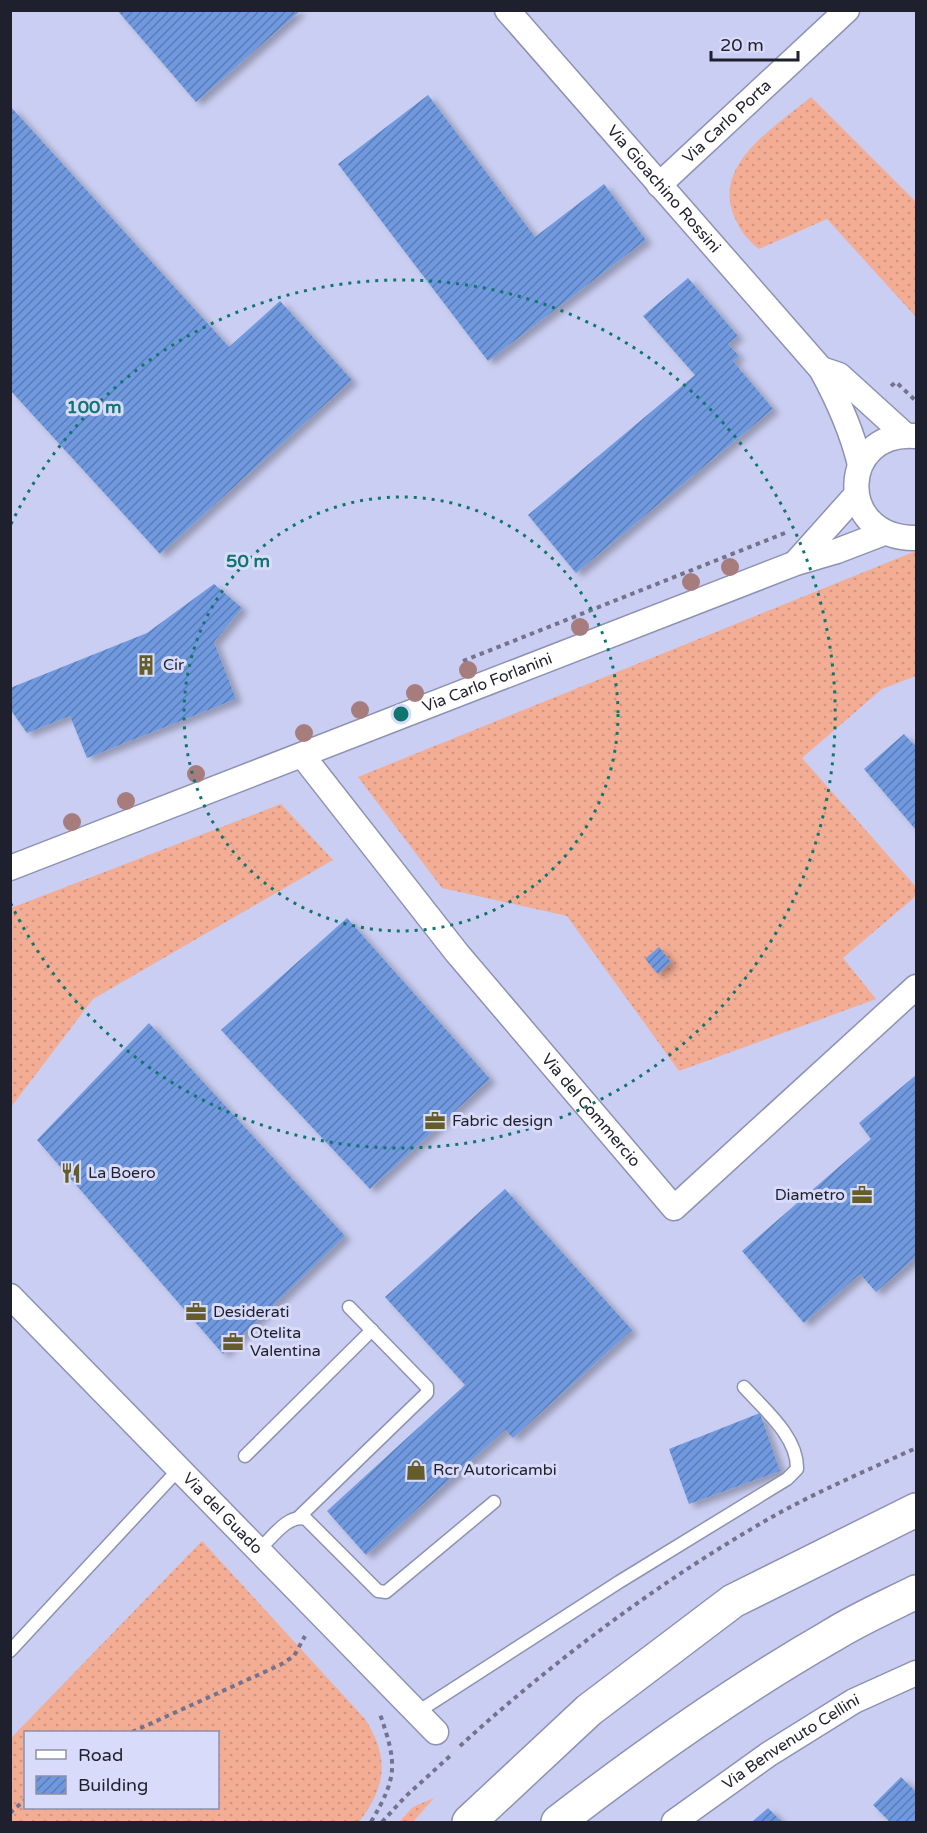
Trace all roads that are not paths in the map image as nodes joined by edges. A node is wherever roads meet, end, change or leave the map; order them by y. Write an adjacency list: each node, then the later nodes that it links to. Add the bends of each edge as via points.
1 (507, 10): 3 (street, Via Gioachino Rossini)
2 (847, 10): 3 (street, Via Carlo Porta)
3 (659, 185): 4 (street, Via Gioachino Rossini)
4 (821, 369): 5 (street, Via Gioachino Rossini, via 839,375); 6 (street, Via Gioachino Rossini, via 838,400)
5 (911, 435): 6 (street, via 878,444)
6 (860, 465): 7 (street)
7 (856, 495): 8 (street, via 866,517); 10 (street, Via Carlo Forlanini)
8 (884, 533): 9 (street); 10 (street, Via Carlo Forlanini)
9 (916, 538)
10 (796, 563): 11 (street, Via Carlo Forlanini)
11 (302, 755): 12 (street, Via Carlo Forlanini); 13 (street, Via del Commercio, via 457,952 674,1208)
12 (10, 868)
13 (916, 987)
14 (10, 1296): 19 (street, Via del Guado)
15 (349, 1307): 16 (lane)
16 (372, 1330): 18 (lane); 22 (lane, via 427,1387 427,1393)
17 (744, 1387): 27 (lane, via 783,1431 798,1458 797,1469 787,1479 619,1581)
18 (245, 1456)
19 (178, 1469): 23 (street, Via del Guado); 25 (lane)
20 (494, 1502): 22 (lane, via 386,1592 378,1592 306,1519)
21 (916, 1510): 29 (highway, via 732,1601 589,1710)
22 (299, 1517): 23 (lane, via 291,1519)
23 (258, 1551): 27 (street, Via del Guado)
24 (916, 1592): 30 (highway, via 832,1635 724,1702)
25 (10, 1652)
26 (916, 1673): 31 (street, Via Benvenuto Cellini, via 854,1701 797,1736)
27 (416, 1713): 28 (street, Via del Guado)
28 (436, 1732)
29 (469, 1822)
30 (558, 1822)
31 (674, 1822)

